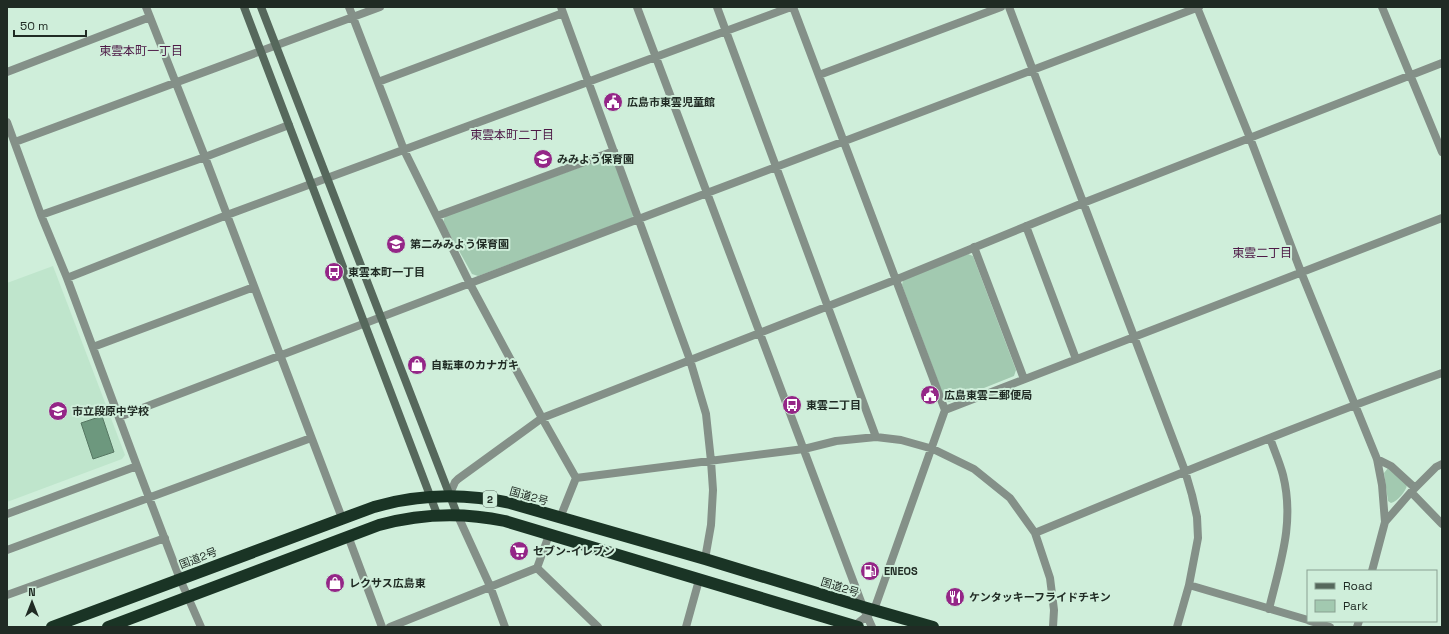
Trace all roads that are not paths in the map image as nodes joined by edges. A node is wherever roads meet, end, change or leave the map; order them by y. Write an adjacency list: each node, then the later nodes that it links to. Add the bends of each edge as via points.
1 (146, 7): 14 (street)
2 (244, 7): 18 (street)
3 (261, 7): 17 (street)
4 (349, 7): 15 (street)
5 (380, 7): 15 (street)
6 (637, 7): 19 (street)
7 (717, 7): 16 (street)
8 (792, 7): 16 (street); 23 (street)
9 (1001, 7): 23 (street)
10 (1009, 7): 21 (street)
11 (1198, 7): 21 (street); 30 (street)
12 (1382, 7): 24 (street)
13 (562, 10): 25 (street); 27 (street)
14 (150, 17): 22 (street); 26 (street)
15 (353, 17): 17 (street); 27 (street)
16 (726, 31): 19 (street); 37 (street)
17 (276, 46): 18 (street); 38 (street)
18 (261, 51): 26 (street); 29 (street)
19 (656, 56): 25 (street); 40 (street)
20 (1442, 63): 24 (street)
21 (1032, 70): 31 (street); 41 (street)
22 (7, 72)
23 (819, 75): 31 (street)
24 (1411, 76): 30 (street); 35 (street)
25 (588, 81): 33 (street); 34 (street)
26 (175, 82): 32 (street); 36 (street)
27 (378, 82): 33 (street)
28 (7, 122): 32 (street)
29 (289, 125): 36 (street); 39 (street)
30 (1250, 138): 41 (street); 49 (street)
31 (844, 141): 37 (street); 51 (street)
32 (15, 142): 42 (street)
33 (404, 150): 38 (street); 44 (street)
34 (614, 151): 44 (street); 46 (street)
35 (1442, 152)
36 (205, 157): 42 (street); 43 (street)
37 (776, 166): 40 (street); 54 (street)
38 (328, 178): 39 (street); 55 (street)
39 (312, 184): 43 (street); 56 (street)
40 (707, 193): 46 (street); 57 (street)
41 (1083, 203): 47 (street); 58 (street)
42 (41, 215): 50 (street)
43 (227, 215): 50 (street); 53 (street)
44 (437, 216): 52 (street)
45 (1442, 218): 49 (street)
46 (639, 219): 52 (street); 62 (street)
47 (1026, 226): 48 (street); 61 (street)
48 (974, 247): 51 (street); 64 (street)
49 (1301, 272): 58 (street); 65 (street)
50 (67, 278): 59 (street)
51 (895, 280): 54 (street); 66 (street)
52 (470, 284): 55 (street); 68 (street)
53 (254, 287): 59 (street); 60 (street)
54 (827, 306): 57 (street); 69 (street)
55 (382, 317): 56 (street); 82 (street)
56 (365, 324): 60 (street); 81 (street)
57 (760, 333): 62 (street); 72 (street)
58 (1133, 337): 61 (street); 78 (street)
59 (93, 347): 67 (street)
60 (280, 356): 67 (street); 70 (street)
61 (1076, 359): 64 (street)
62 (690, 360): 68 (street); 75 (street, via 706,414)
63 (1442, 373): 65 (street)
64 (1024, 379): 66 (street)
65 (1354, 405): 71 (street); 74 (street)
66 (945, 410): 73 (street)
67 (119, 417): 77 (street)
68 (542, 418): 79 (street); 82 (street, via 458,479)
69 (876, 437): 72 (street, via 836,441); 73 (street, via 901,440)
70 (311, 438): 83 (street); 87 (street)
71 (1270, 438): 78 (street); 105 (street, via 1283,475 1288,504 1287,536)
72 (804, 449): 75 (street); 106 (street)
73 (932, 449): 91 (street, via 974,469 1010,498); 106 (street)
74 (1377, 459): 80 (street, via 1391,466); 89 (street)
75 (711, 460): 79 (street); 96 (street, via 711,525)
76 (1442, 464): 80 (street)
77 (137, 466): 83 (street); 84 (street)
78 (1185, 471): 91 (street); 101 (street, via 1197,517 1198,538)
79 (576, 478): 88 (street)
80 (1413, 490): 89 (street); 90 (street)
81 (431, 496): 82 (highway, 国道2号 / 2); 85 (street); 87 (highway, 国道2号 / 2, via 386,504)
82 (450, 496): 86 (street); 88 (highway, 国道2号 / 2, via 497,500)
83 (150, 498): 94 (street); 95 (street)
84 (7, 514)
85 (437, 514): 86 (highway, 2); 93 (highway, 2, via 390,522)
86 (457, 514): 92 (highway, 2, via 505,521); 102 (street)
87 (342, 518): 99 (highway, 国道2号 / 2)
88 (560, 518): 96 (highway, 国道2号 / 2)
89 (1385, 522): 98 (street)
90 (1442, 524)
91 (1035, 533): 120 (street, via 1050,578 1054,610)
92 (549, 535): 97 (street); 100 (highway, 2)
93 (348, 536): 104 (highway, 2); 112 (street)
94 (165, 538): 99 (street); 103 (street)
95 (7, 550)
96 (705, 559): 106 (highway, 国道2号 / 2)
97 (537, 568): 102 (street); 115 (street)
98 (1372, 570)
99 (180, 579): 104 (street); 109 (highway, 国道2号 / 2)
100 (699, 580): 116 (street); 117 (highway, 2)
101 (1189, 585): 105 (street); 121 (street)
102 (490, 586): 113 (street); 114 (street)
103 (7, 595)
104 (188, 597): 110 (highway, 2); 111 (street)
105 (1270, 609): 107 (street)
106 (868, 611): 117 (street); 118 (street); 119 (highway, 国道2号 / 2)
107 (1307, 620)
108 (1312, 622): 122 (street)
109 (52, 627)
110 (108, 627)
111 (201, 627)
112 (382, 627)
113 (390, 627)
114 (505, 627)
115 (598, 627)
116 (686, 627)
117 (855, 627)
118 (872, 627)
119 (933, 627)
120 (1053, 627)
121 (1177, 627)
122 (1330, 627)

